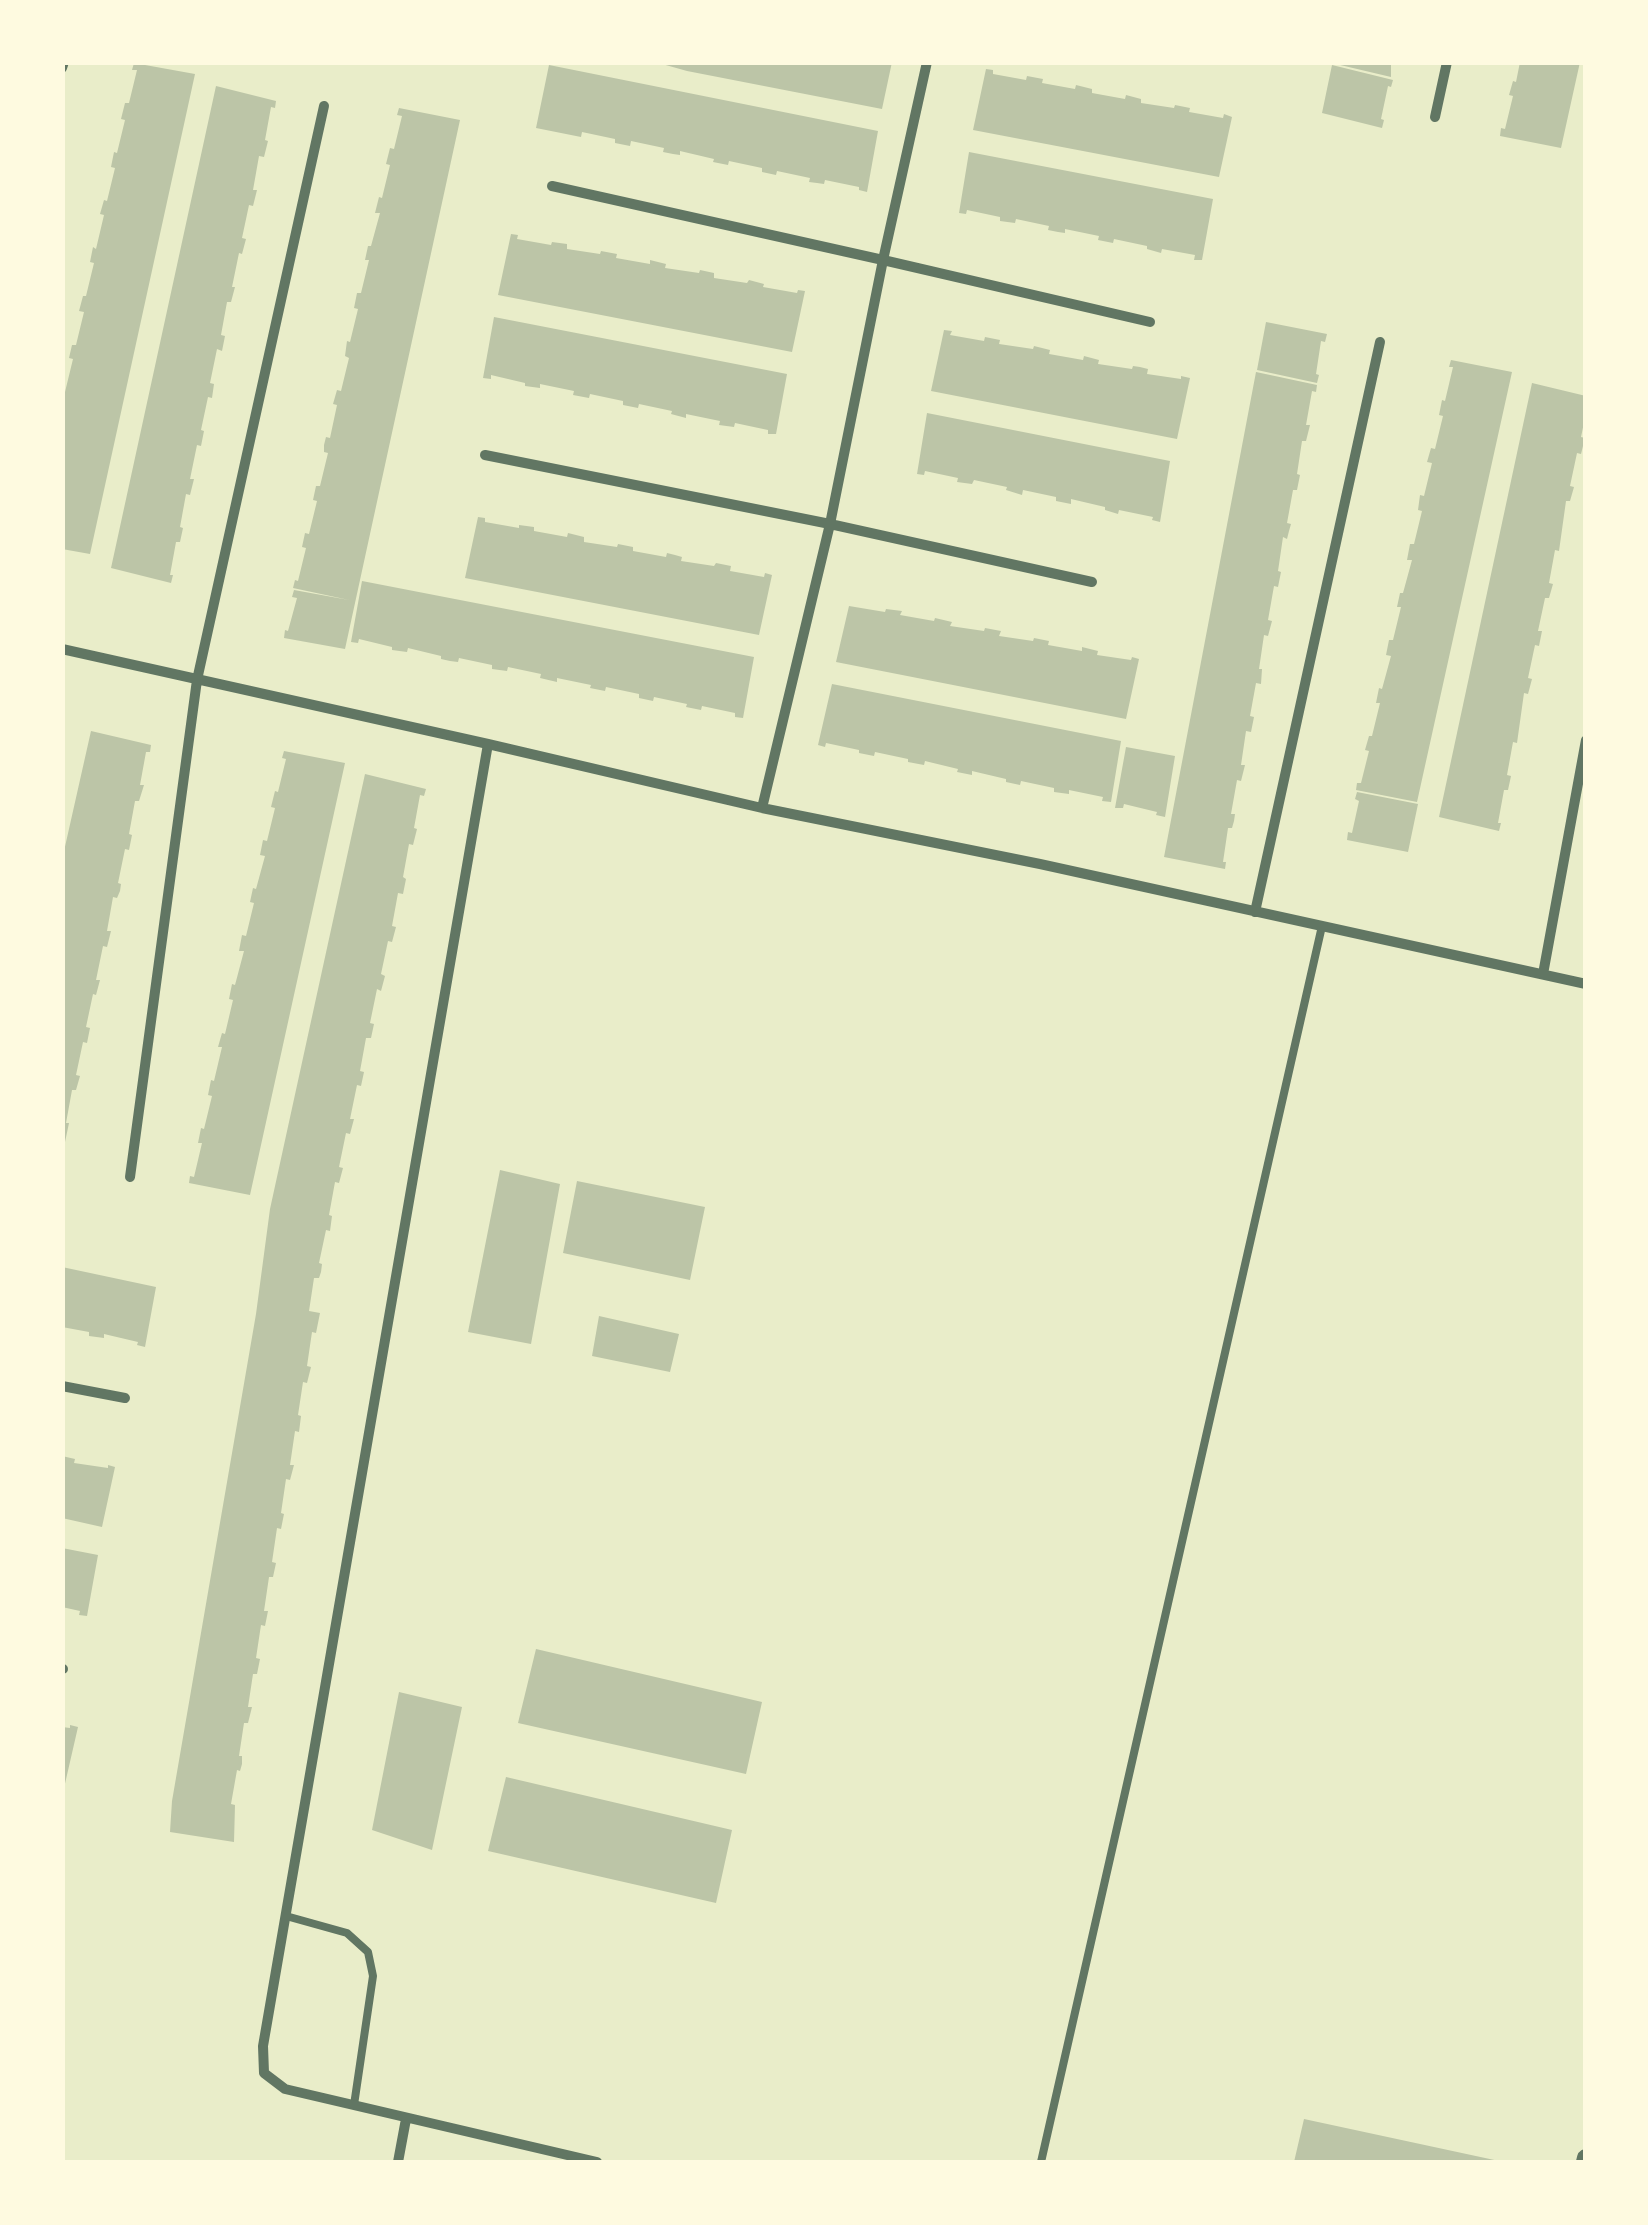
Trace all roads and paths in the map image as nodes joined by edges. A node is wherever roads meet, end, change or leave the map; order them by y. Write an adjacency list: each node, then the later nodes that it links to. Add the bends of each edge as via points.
1 (927, 62): 6 (street)
2 (1447, 62): 4 (street)
3 (324, 106): 13 (street)
4 (1435, 116)
5 (552, 186): 6 (street)
6 (884, 260): 7 (street); 10 (street)
7 (1150, 322)
8 (1380, 342): 17 (street)
9 (485, 455): 10 (street)
10 (830, 524): 11 (street); 16 (street)
11 (1092, 582)
12 (62, 650): 13 (street)
13 (197, 680): 15 (street); 21 (street)
14 (1586, 740): 19 (street)
15 (488, 744): 16 (street); 24 (street)
16 (762, 808): 17 (street)
17 (1255, 912): 18 (street)
18 (1322, 926): 19 (street); 29 (lane)
19 (1543, 974): 20 (street)
20 (1586, 984)
21 (130, 1177)
22 (62, 1386): 23 (street)
23 (125, 1398)
24 (286, 1916): 25 (lane, via 347,1933 368,1952 373,1976); 25 (street, via 264,2073 285,2089)
25 (354, 2105): 26 (street)
26 (406, 2118): 27 (street); 28 (street)
27 (398, 2162)
28 (597, 2162)
29 (1041, 2162)

